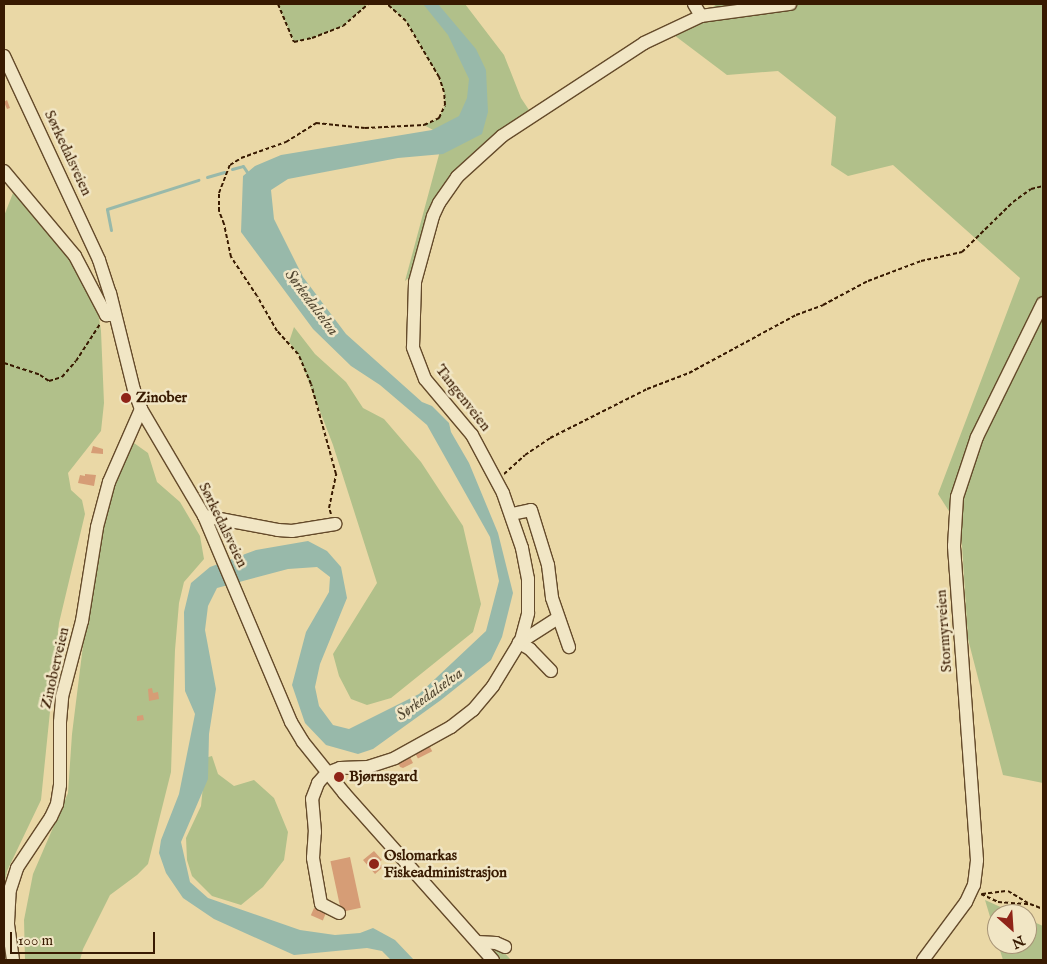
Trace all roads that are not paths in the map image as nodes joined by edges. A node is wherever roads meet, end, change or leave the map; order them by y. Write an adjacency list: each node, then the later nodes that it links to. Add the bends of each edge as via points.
1 (694, 4): 3 (street)
2 (790, 4): 3 (street, Tangenveien)
3 (701, 16): 9 (street, Tangenveien, via 644,43 502,136 457,177 439,203 428,230 415,282 414,347 425,379 468,430)
4 (4, 56): 7 (street, Sørkedalsveien, via 89,237 105,277)
5 (4, 172): 7 (street, via 75,256)
6 (1043, 303): 22 (street, Stormyrveien, via 974,444 955,506 954,546 977,847 976,894)
7 (110, 315): 8 (street, Sørkedalsveien)
8 (141, 409): 10 (street, Sørkedalsveien); 20 (street, Zinoberveien, via 110,482 97,528 80,630 62,697 57,804 17,868 10,890 8,922)
9 (512, 514): 12 (street, via 531,510 548,565); 13 (street, Tangenveien, via 528,579 528,613)
10 (204, 516): 11 (street, via 292,531); 16 (street, Sørkedalsveien, via 291,722)
11 (335, 524)
12 (558, 618): 13 (street); 14 (street)
13 (519, 643): 15 (street); 16 (street, Tangenveien, via 493,686 473,710 451,727 395,758 368,767 340,768)
14 (569, 647)
15 (551, 671)
16 (327, 773): 17 (street, via 318,783 312,799 313,858 321,904); 18 (street, Sørkedalsveien)
17 (339, 913)
18 (477, 942): 19 (street); 21 (street, Sørkedalsveien)
19 (505, 947)
20 (13, 960)
21 (493, 960)
22 (923, 960)

